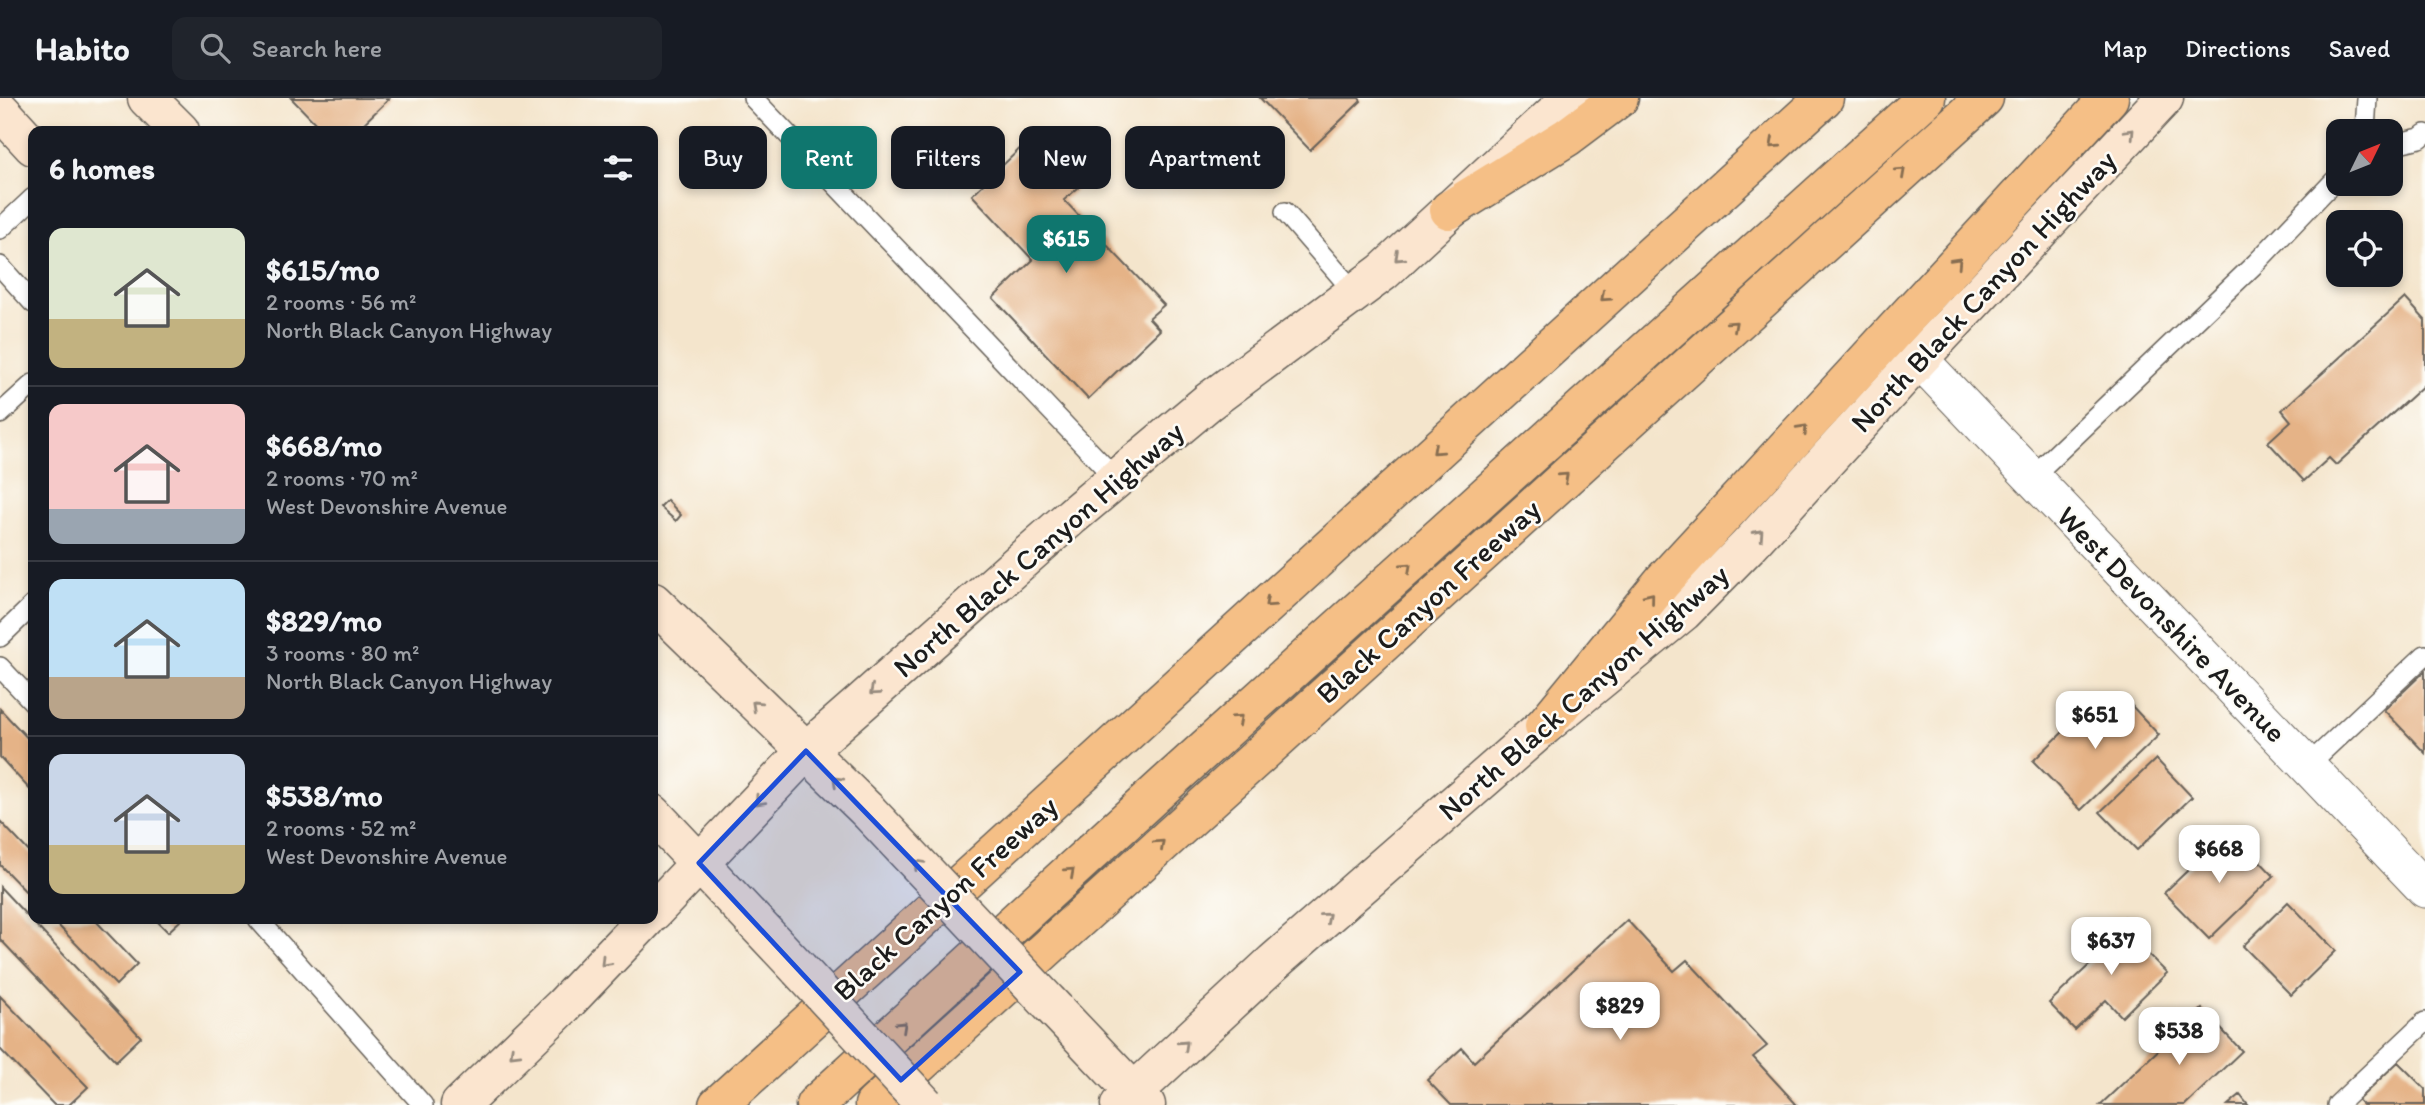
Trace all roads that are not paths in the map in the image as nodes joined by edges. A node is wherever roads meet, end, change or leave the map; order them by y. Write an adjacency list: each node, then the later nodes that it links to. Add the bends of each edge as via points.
1 (147, 98): 12 (main road)
2 (752, 98): 27 (lane)
3 (1571, 98): 17 (main road, North Black Canyon Highway)
4 (1619, 98): 17 (highway, via 1567,137)
5 (1824, 98): 47 (highway, Black Canyon Freeway, one-way to 47)
6 (1926, 98): 48 (highway, one-way to 6)
7 (1984, 98): 49 (highway, Black Canyon Freeway, one-way to 7)
8 (2109, 98): 34 (highway, one-way to 8, via 1663,581)
9 (2164, 98): 23 (main road, North Black Canyon Highway, one-way to 9)
10 (2367, 98): 11 (lane)
11 (2366, 119)
12 (175, 126)
13 (2425, 134): 14 (lane)
14 (2403, 142)
15 (2326, 190): 26 (lane, via 2256,263)
16 (28, 203): 19 (lane)
17 (1449, 210): 21 (main road, North Black Canyon Highway, one-way to 21)
18 (1285, 212): 21 (lane)
19 (0, 229)
20 (0, 266): 22 (lane)
21 (1355, 293): 27 (main road, North Black Canyon Highway, via 1208,402)
22 (28, 297)
23 (1919, 359): 26 (street, West Devonshire Avenue); 34 (main road, North Black Canyon Highway, one-way to 23, via 1683,612)
24 (28, 389): 25 (lane)
25 (0, 414)
26 (2032, 477): 36 (street, West Devonshire Avenue)
27 (1116, 480): 35 (main road, North Black Canyon Highway, one-way to 35)
28 (658, 607): 35 (main road, one-way to 28)
29 (28, 610): 30 (lane)
30 (0, 637)
31 (2425, 655): 36 (lane)
32 (0, 667): 33 (lane)
33 (28, 697)
34 (1544, 726): 44 (main road, North Black Canyon Highway, one-way to 34, via 1274,962)
35 (806, 751): 38 (main road, North Black Canyon Highway, one-way to 38); 44 (main road, one-way to 35, bridge, via 1084,1041)
36 (2307, 766): 39 (street, West Devonshire Avenue)
37 (658, 819): 38 (main road)
38 (699, 863): 40 (main road, North Black Canyon Highway); 50 (main road, bridge)
39 (2425, 889)
40 (658, 907)
41 (262, 924): 45 (lane)
42 (641, 924): 46 (main road, one-way to 46)
43 (2425, 1022): 51 (lane)
44 (1133, 1101)
45 (423, 1105)
46 (460, 1105)
47 (718, 1105)
48 (816, 1105)
49 (874, 1105)
50 (925, 1105)
51 (2337, 1105)

